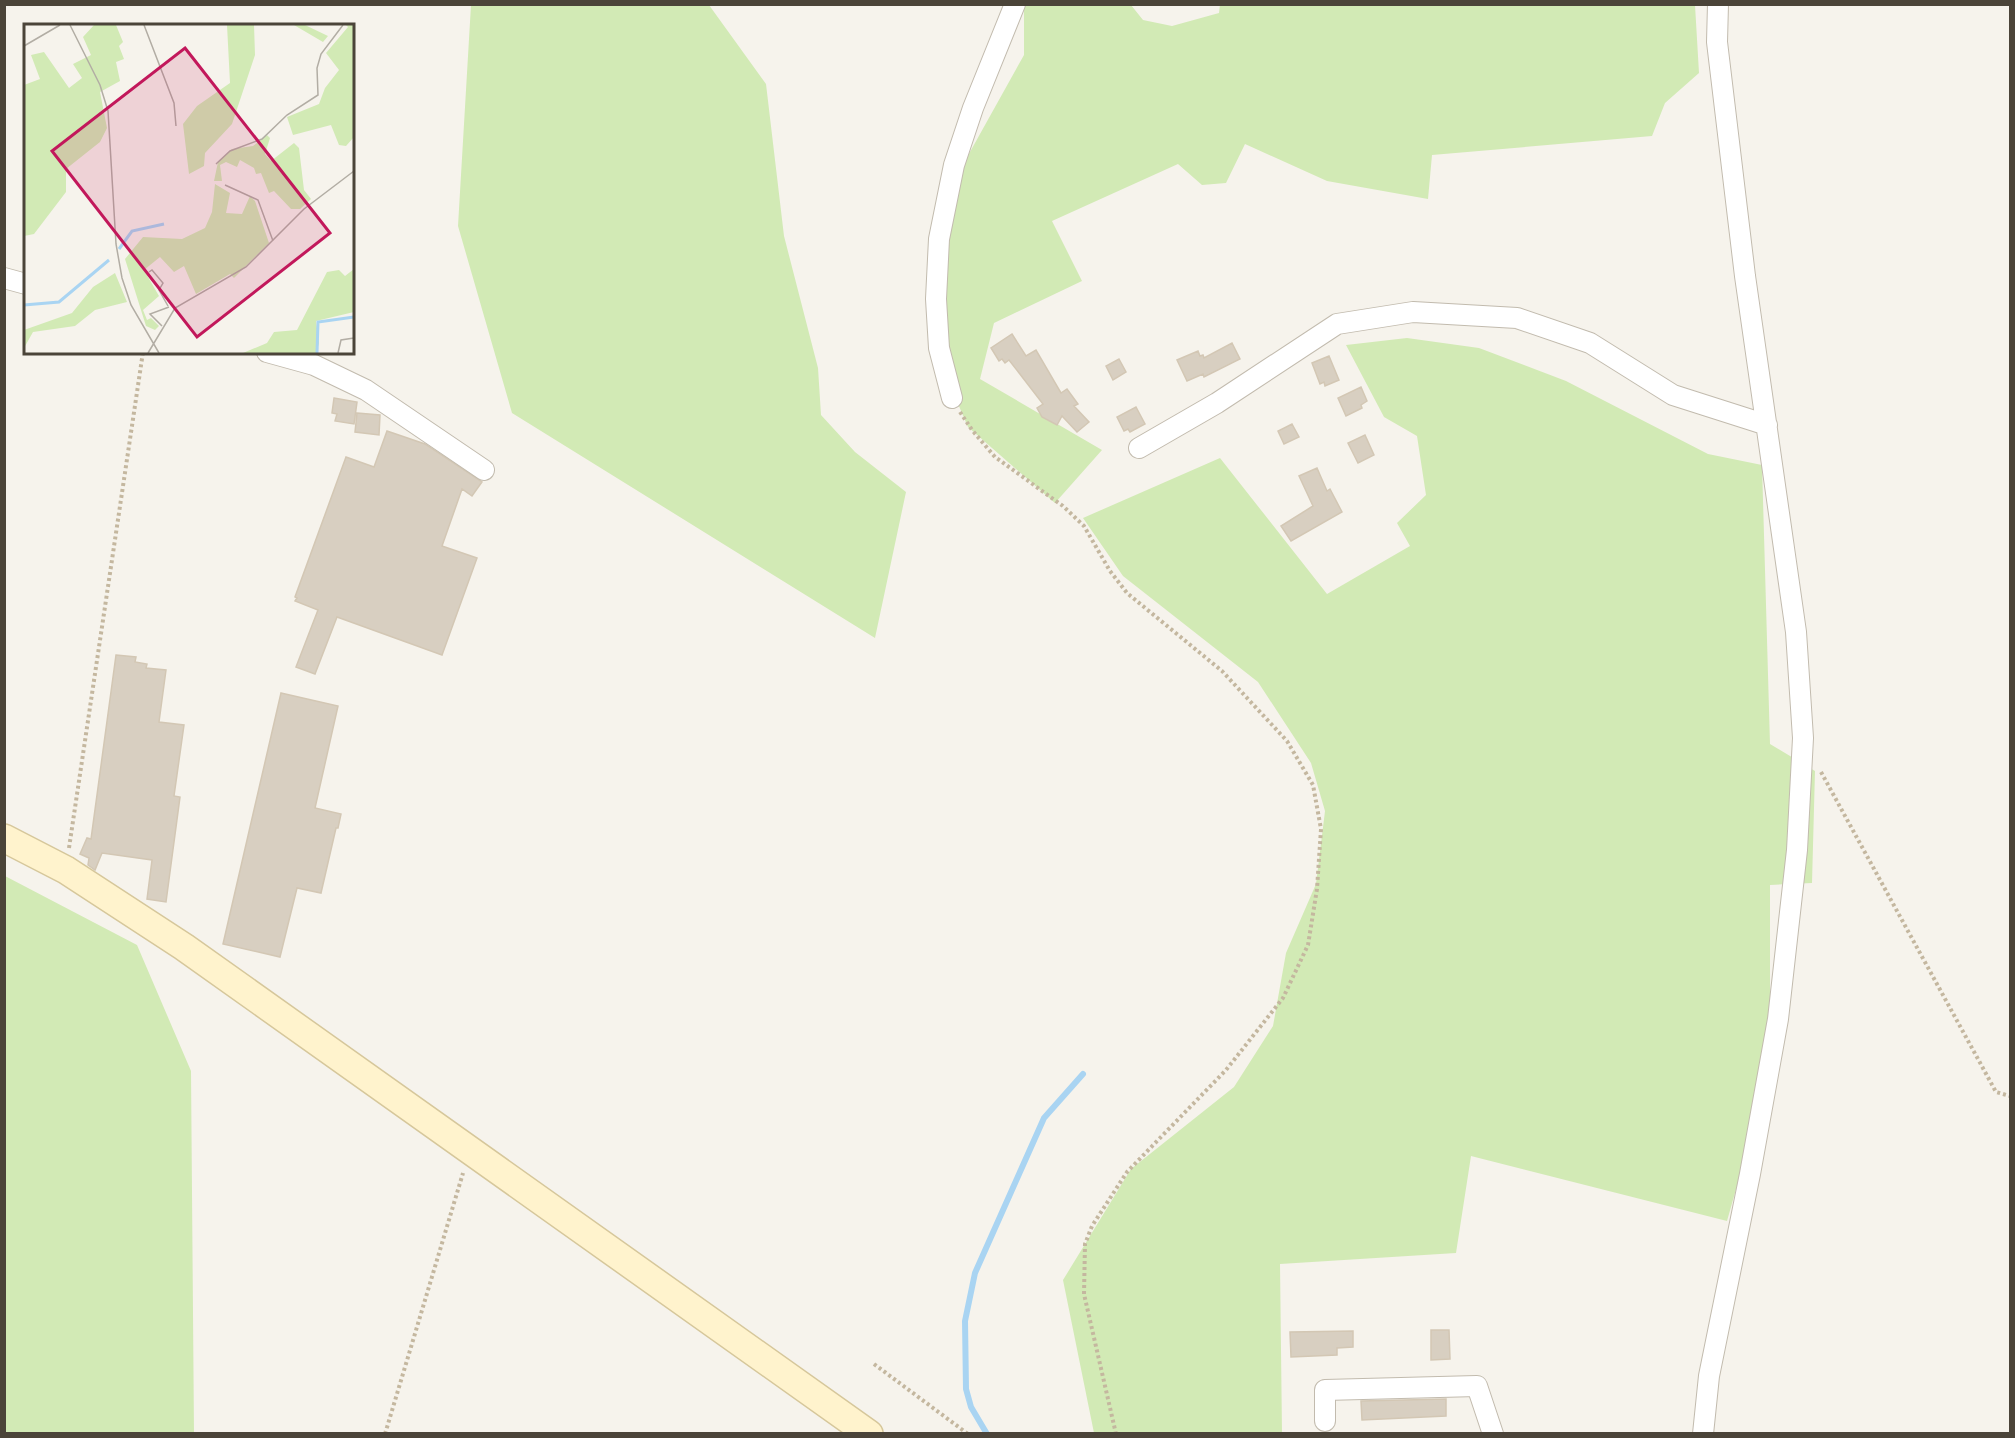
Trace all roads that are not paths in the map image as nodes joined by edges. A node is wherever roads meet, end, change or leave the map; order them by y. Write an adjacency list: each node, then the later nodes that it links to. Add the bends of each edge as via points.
1 (1015, 4): 6 (street, via 954,165 939,239 939,348)
2 (1718, 4): 7 (street, via 1716,42)
3 (4, 278): 4 (street)
4 (24, 283)
5 (274, 354): 9 (street, via 314,365 366,390)
6 (952, 398)
7 (1767, 425): 8 (street, via 1673,395 1590,343 1517,318 1413,312 1337,324 1217,403); 14 (street, via 1796,632 1803,738 1797,850 1778,1019 1709,1376)
8 (1139, 448)
9 (484, 470)
10 (4, 838): 12 (street, via 66,870 184,947)
11 (1325, 1421): 13 (street, via 1325,1390 1477,1386)
12 (869, 1434)
13 (1493, 1434)
14 (1703, 1434)

